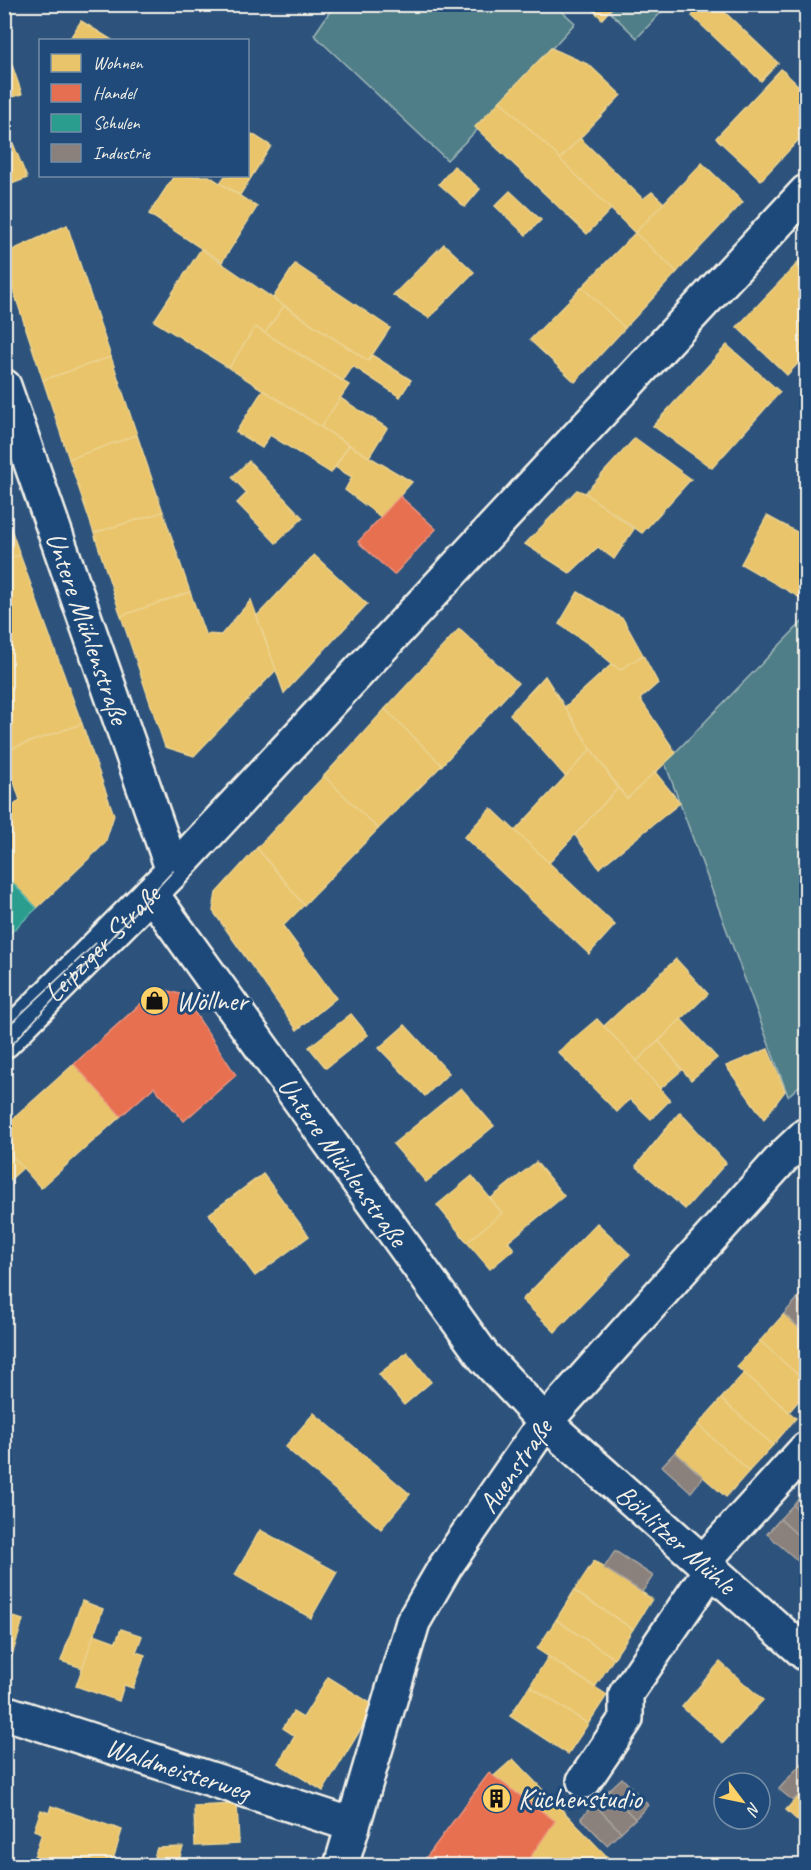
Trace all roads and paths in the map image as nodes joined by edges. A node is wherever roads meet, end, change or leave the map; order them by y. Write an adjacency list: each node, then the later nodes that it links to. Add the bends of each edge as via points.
1 (807, 192): 3 (street, Leipziger Straße)
2 (4, 386): 3 (street, Untere Mühlenstraße)
3 (162, 883): 4 (street, Leipziger Straße); 6 (street, Untere Mühlenstraße, via 484,1357)
4 (4, 1041)
5 (807, 1135): 6 (street, Auenstraße)
6 (545, 1422): 8 (street, Böhlitzer Mühle); 12 (street, Auenstraße, via 445,1567 413,1622)
7 (807, 1449): 8 (street)
8 (707, 1566): 9 (street, Böhlitzer Mühle); 11 (street, via 626,1694 626,1719)
9 (807, 1654)
10 (4, 1712): 12 (street, Waldmeisterweg)
11 (584, 1781)
12 (353, 1825): 13 (street, Auenstraße)
13 (341, 1866)

